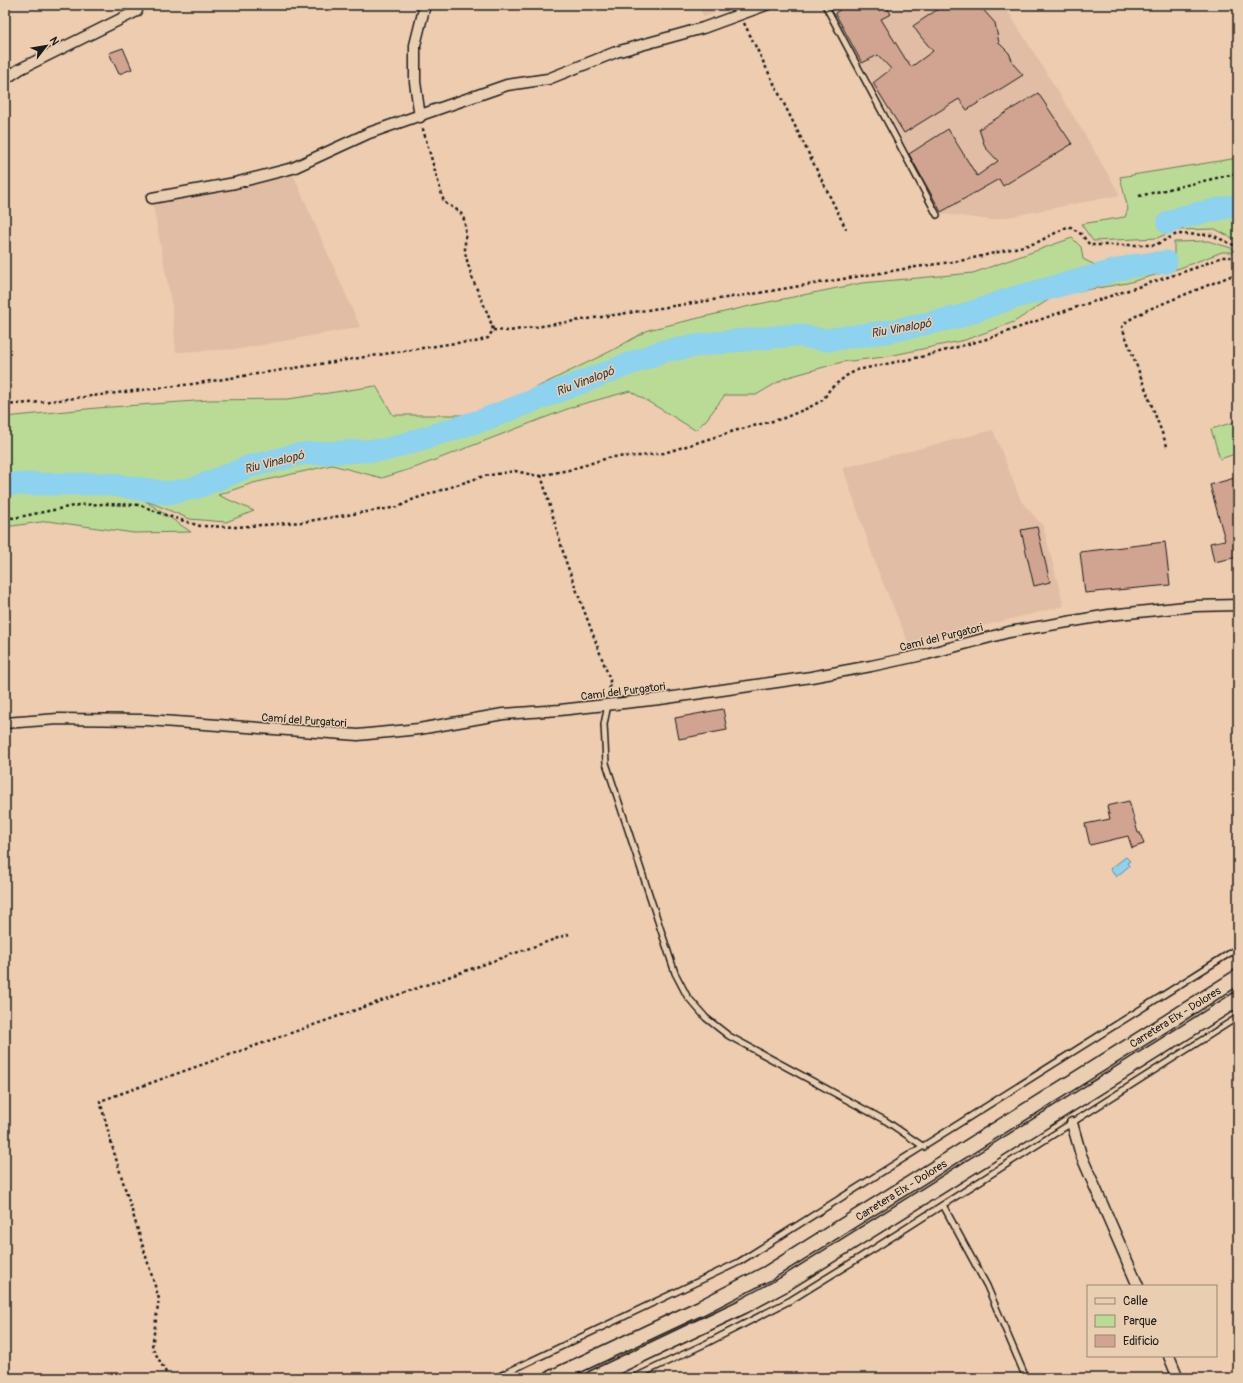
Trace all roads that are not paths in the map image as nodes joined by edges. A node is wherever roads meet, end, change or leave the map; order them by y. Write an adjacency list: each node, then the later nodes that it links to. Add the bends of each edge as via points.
1 (425, 5): 6 (street, via 415,45 415,82)
2 (766, 5): 6 (street, via 703,28 616,52 548,79 507,85)
3 (825, 5): 8 (lane)
4 (137, 11): 5 (street, via 20,69)
5 (5, 79)
6 (420, 117): 7 (street, via 369,133 293,168 235,183)
7 (152, 198)
8 (937, 215)
9 (1238, 605): 10 (street, Camí del Purgatori, via 1195,606 1109,615 1009,632 927,654 811,677)
10 (608, 705): 11 (street, Camí del Purgatori, via 503,714 419,729 358,735 147,720 58,719); 17 (lane, via 604,724 606,763 674,973 687,996 706,1018 729,1036 886,1120)
11 (5, 724)
12 (1238, 948): 17 (lane)
13 (1238, 977): 22 (main road, Carretera Elx - Dolores, via 768,1273)
14 (1238, 999): 23 (main road, Carretera Elx - Dolores, via 783,1284 744,1306)
15 (1238, 1017): 16 (lane)
16 (1072, 1123): 18 (lane); 19 (street, via 1082,1155)
17 (924, 1147): 21 (lane, via 739,1262)
18 (943, 1205): 24 (lane, via 791,1300); 25 (lane, via 987,1286)
19 (1138, 1285)
20 (1169, 1357): 26 (street)
21 (495, 1378)
22 (551, 1378)
23 (593, 1378)
24 (633, 1378)
25 (1026, 1378)
26 (1178, 1378)

